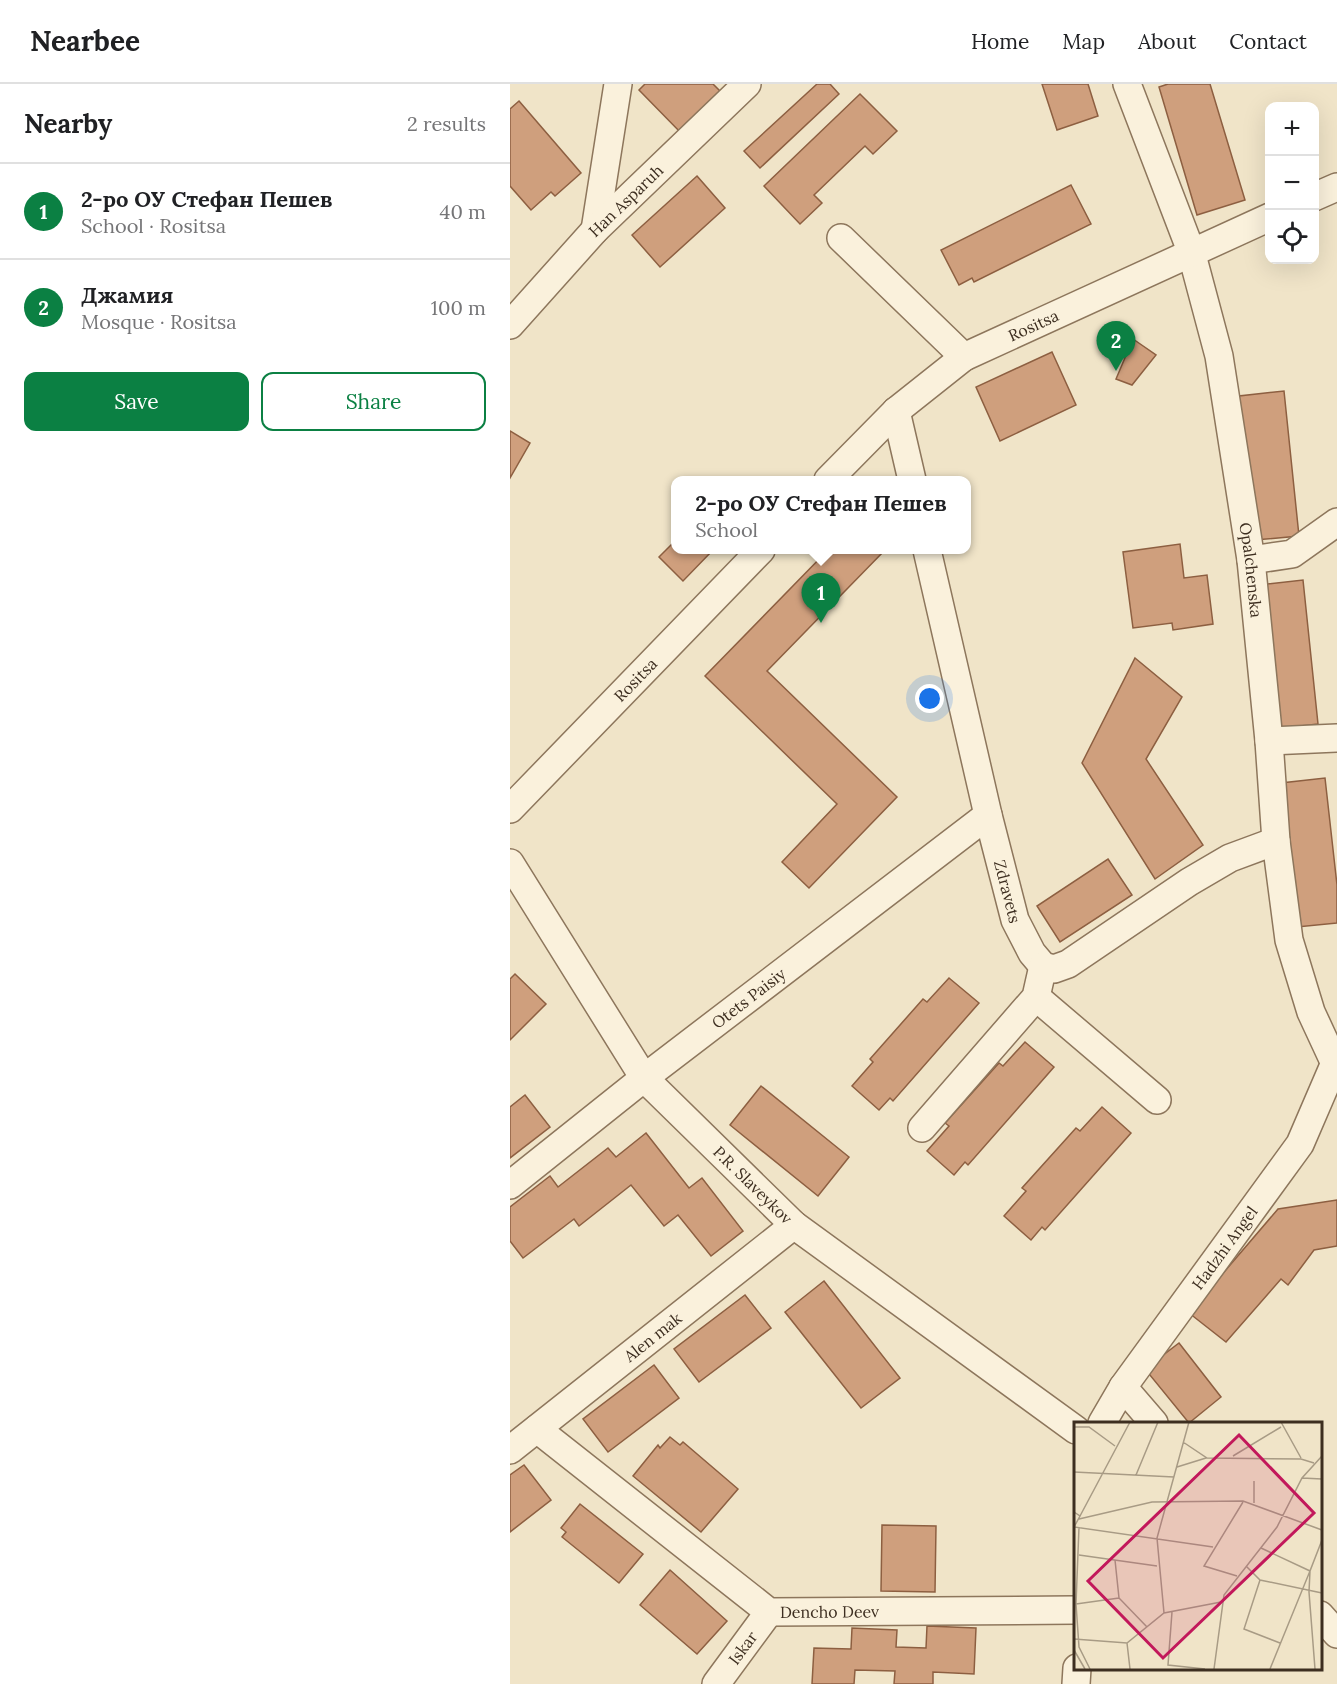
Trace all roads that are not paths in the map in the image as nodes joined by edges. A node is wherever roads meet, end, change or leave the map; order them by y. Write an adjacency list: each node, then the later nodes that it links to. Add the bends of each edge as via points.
1 (618, 84): 7 (street)
2 (747, 84): 7 (street, Han Asparuh)
3 (1127, 84): 9 (street, Opalchenska)
4 (1337, 187): 5 (street)
5 (1319, 194)
6 (1265, 219): 9 (street, Rositsa)
7 (595, 230): 10 (street, Han Asparuh)
8 (841, 238): 11 (street)
9 (1191, 251): 11 (street, Rositsa); 18 (street, Opalchenska, via 1219,356)
10 (510, 325)
11 (964, 357): 12 (street, Rositsa)
12 (896, 411): 13 (street, Rositsa); 14 (street)
13 (832, 476)
14 (911, 476)
15 (1337, 522): 18 (street, via 1292,554)
16 (756, 554): 21 (street, Rositsa)
17 (928, 554): 22 (street, Zdravets)
18 (1251, 560): 20 (street, Opalchenska)
19 (1337, 738): 20 (street)
20 (1269, 741): 23 (street, Opalchenska)
21 (510, 810)
22 (988, 815): 25 (street, Zdravets, via 1015,920); 28 (street, Otets Paisiy)
23 (1276, 841): 25 (street, via 1230,858 1189,882 1068,964 1054,969); 27 (street, Opalchenska, via 1289,940 1311,1012)
24 (510, 863): 28 (street, P.R. Slaveykov)
25 (1043, 966): 26 (street)
26 (1036, 997): 29 (street); 30 (street)
27 (1336, 1066): 33 (street, Hadzhi Angel, via 1300,1144)
28 (644, 1078): 31 (street, Otets Paisiy); 32 (street, P.R. Slaveykov)
29 (1157, 1100)
30 (922, 1128)
31 (510, 1185)
32 (794, 1225): 36 (street, Alen mak); 37 (street, P.R. Slaveykov)
33 (1123, 1387): 34 (street, Hadzhi Angel); 35 (street)
34 (1103, 1422)
35 (1153, 1422)
36 (537, 1429): 38 (street, Alen mak); 40 (street, Dencho Deev)
37 (1074, 1429)
38 (510, 1450)
39 (1074, 1610): 40 (street, Dencho Deev)
40 (769, 1612): 43 (street, Iskar)
41 (1322, 1617): 42 (street)
42 (1337, 1634)
43 (716, 1684)

